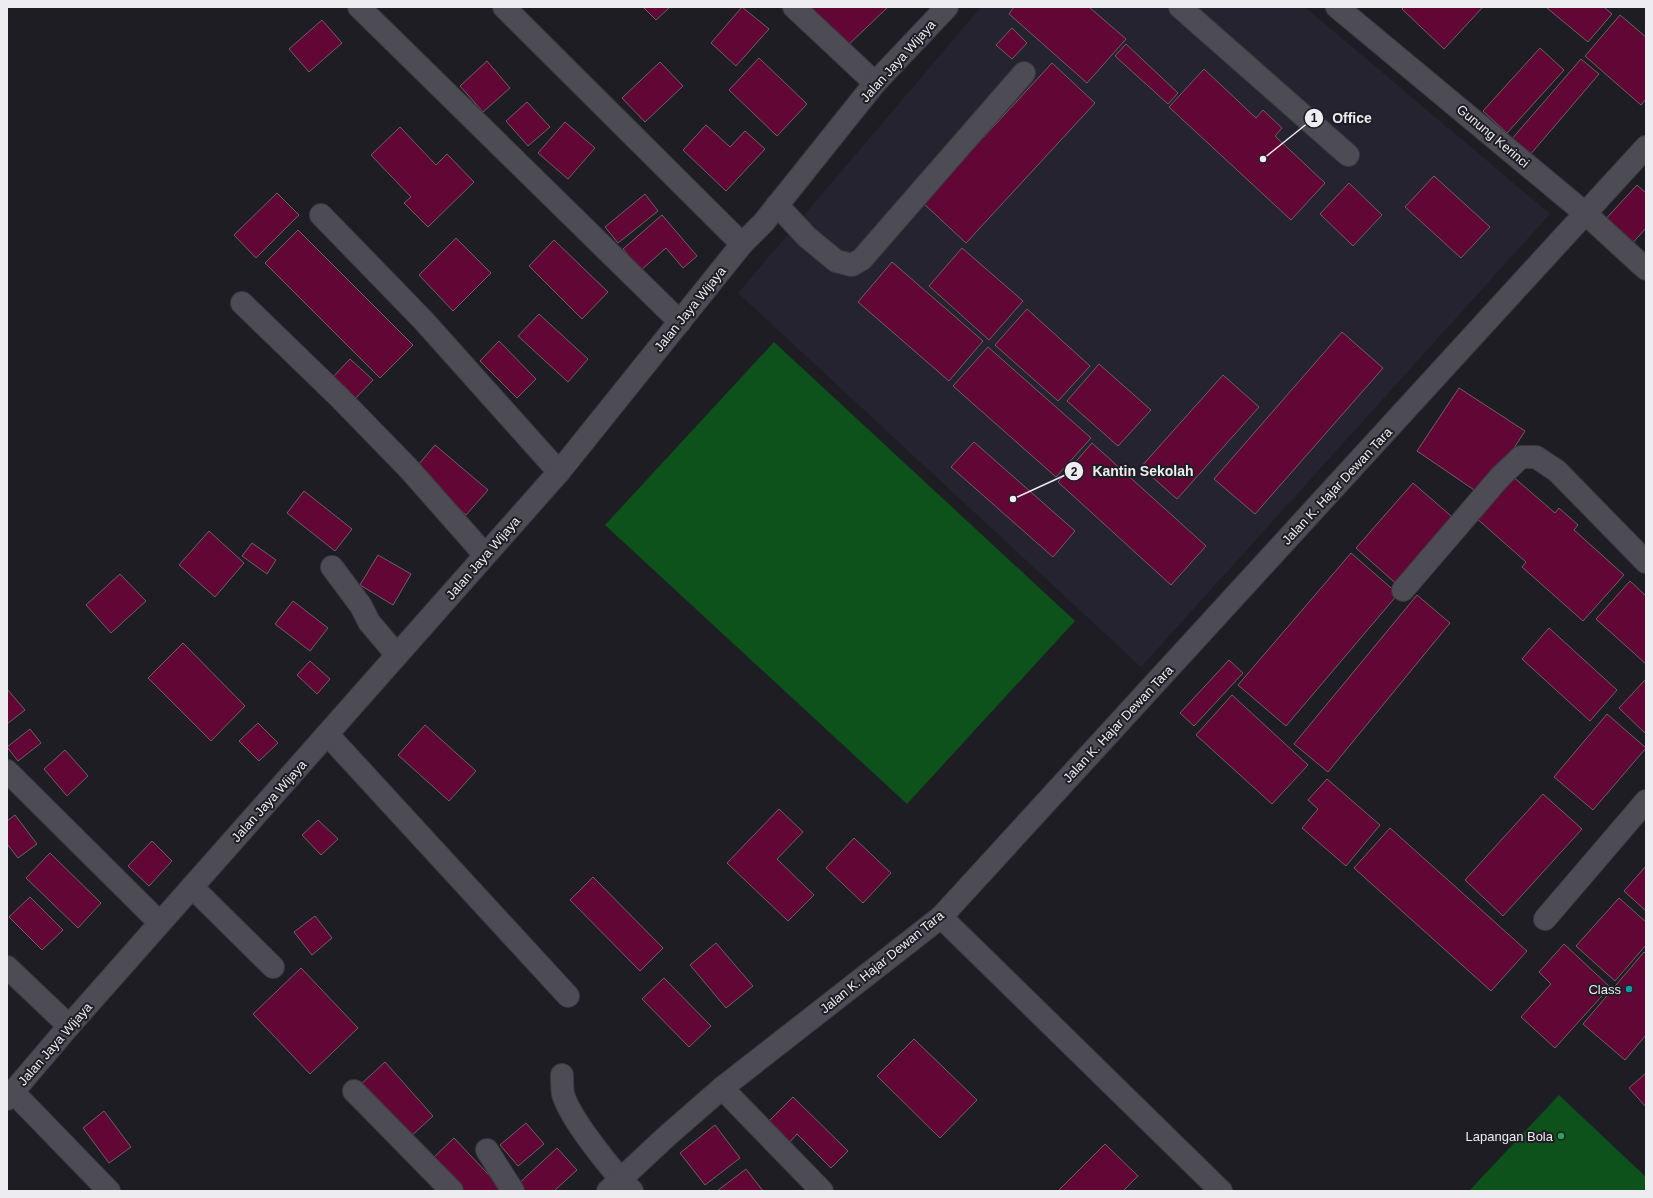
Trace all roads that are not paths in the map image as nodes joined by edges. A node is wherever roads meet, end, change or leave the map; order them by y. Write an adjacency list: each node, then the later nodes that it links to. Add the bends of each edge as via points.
1 (359, 7): 17 (street)
2 (504, 7): 14 (street)
3 (794, 7): 8 (street)
4 (947, 7): 8 (street, Jalan Jaya Wijaya)
5 (1180, 7): 10 (street)
6 (1337, 7): 12 (street, Gunung Kerinci)
7 (1024, 73): 11 (street, via 862,259 852,265 836,261 806,237)
8 (875, 83): 11 (street, Jalan Jaya Wijaya)
9 (1646, 147): 12 (street, Jalan K. Hajar Dewan Tara)
10 (1348, 155)
11 (777, 205): 14 (street, Jalan Jaya Wijaya)
12 (1586, 214): 15 (street, Gunung Kerinci); 28 (street, Jalan K. Hajar Dewan Tara)
13 (321, 215): 18 (street, via 423,320)
14 (742, 244): 17 (street, Jalan Jaya Wijaya)
15 (1646, 269)
16 (242, 303): 19 (street, via 410,470)
17 (680, 322): 18 (street, Jalan Jaya Wijaya)
18 (559, 472): 19 (street, Jalan Jaya Wijaya)
19 (485, 555): 23 (street, Jalan Jaya Wijaya)
20 (1646, 562): 22 (street, via 1557,471 1536,457 1521,457 1500,477)
21 (332, 567): 23 (street, via 361,606 369,622)
22 (1403, 590)
23 (398, 656): 24 (street, Jalan Jaya Wijaya)
24 (328, 735): 27 (street, Jalan Jaya Wijaya); 33 (street)
25 (7, 771): 30 (street)
26 (1646, 801): 29 (street)
27 (192, 887): 30 (street, Jalan Jaya Wijaya); 32 (street)
28 (941, 917): 36 (street, Jalan K. Hajar Dewan Tara); 45 (street)
29 (1545, 919)
30 (160, 923): 34 (street, Jalan Jaya Wijaya)
31 (7, 967): 34 (street)
32 (273, 967)
33 (568, 996)
34 (69, 1026): 38 (street, Jalan Jaya Wijaya)
35 (562, 1075): 40 (street, via 563,1094 577,1122)
36 (722, 1088): 40 (street, Jalan K. Hajar Dewan Tara, via 667,1136); 44 (street)
37 (354, 1091): 42 (street)
38 (10, 1095): 41 (street)
39 (487, 1150): 43 (street)
40 (620, 1187)
41 (109, 1191)
42 (452, 1191)
43 (513, 1191)
44 (822, 1191)
45 (1221, 1191)

